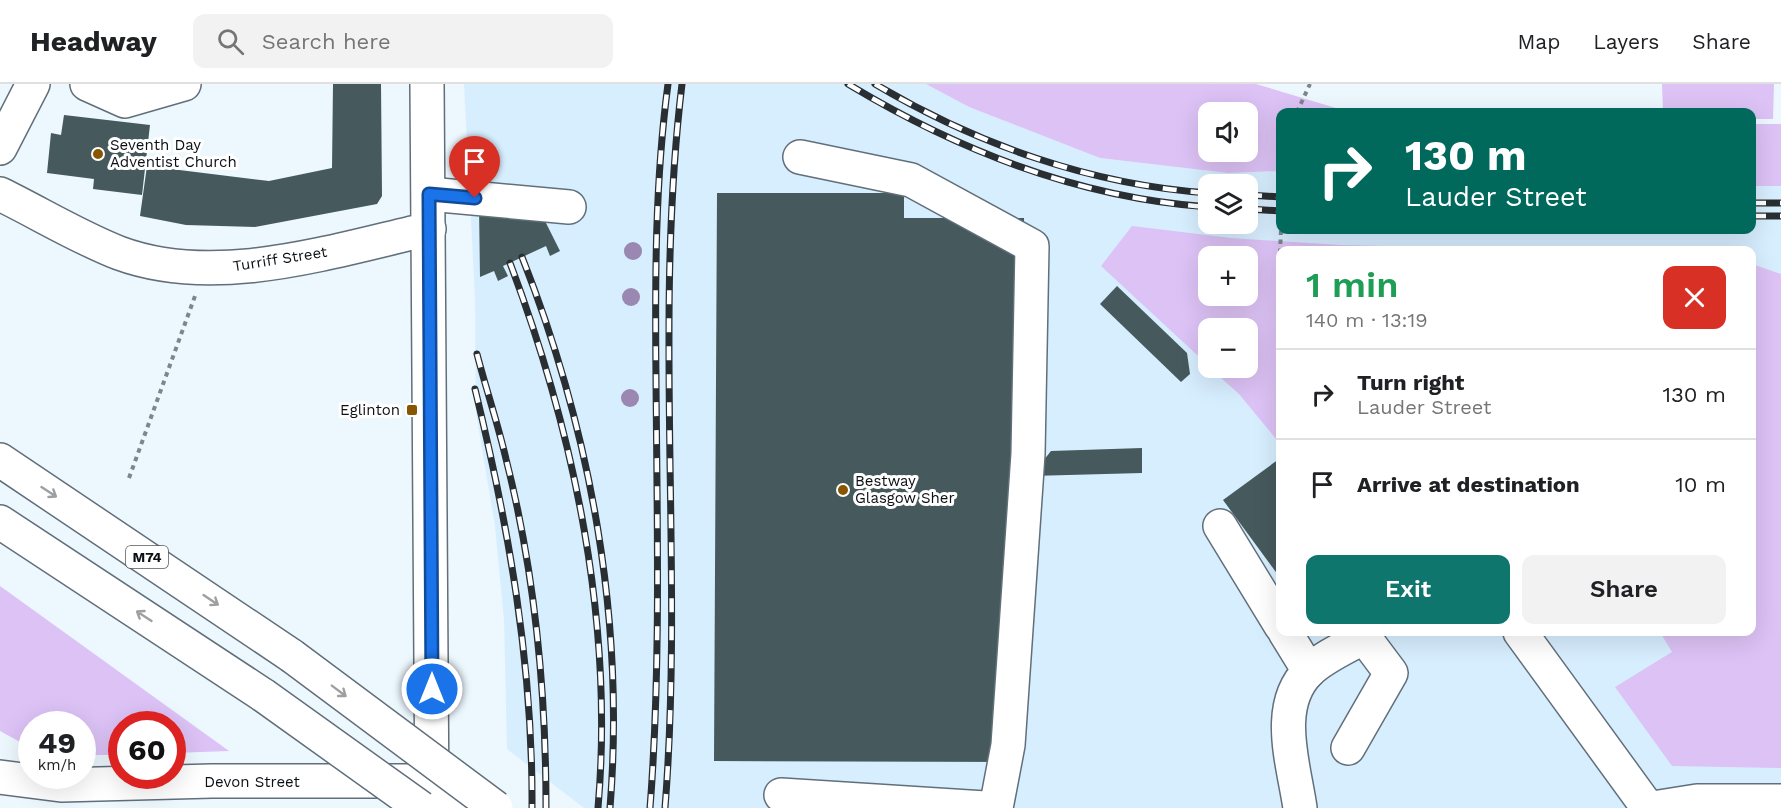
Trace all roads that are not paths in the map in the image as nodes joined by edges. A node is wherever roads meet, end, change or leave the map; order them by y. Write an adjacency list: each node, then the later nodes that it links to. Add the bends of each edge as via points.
1 (33, 84): 5 (main road)
2 (87, 84): 3 (main road, via 125,101)
3 (184, 84)
4 (427, 84): 8 (main road)
5 (0, 148)
6 (800, 157): 26 (main road, via 910,180 1032,246 1028,454 1008,745)
7 (0, 194): 10 (main road, Turriff Street, via 119,253 205,268 281,262)
8 (429, 194): 9 (main road); 10 (main road)
9 (568, 207)
10 (429, 229): 21 (main road)
11 (0, 460): 24 (main road, M74, one-way to 24, bridge, via 292,656)
12 (0, 522): 21 (main road, one-way to 12, bridge)
13 (1220, 526): 14 (main road)
14 (1276, 618)
15 (1287, 636): 17 (main road)
16 (1523, 636): 28 (main road)
17 (1309, 671): 18 (main road, via 1364,637 1390,673); 27 (main road, via 1292,695 1287,725)
18 (1348, 748)
19 (0, 777): 21 (main road, Devon Street, via 61,785 212,781)
20 (782, 795): 25 (main road)
21 (428, 799): 23 (main road)
22 (1781, 801): 29 (main road, via 1697,801)
23 (482, 808)
24 (496, 808)
25 (986, 808)
26 (996, 808)
27 (1300, 808)
28 (1648, 808)
29 (1653, 808)

